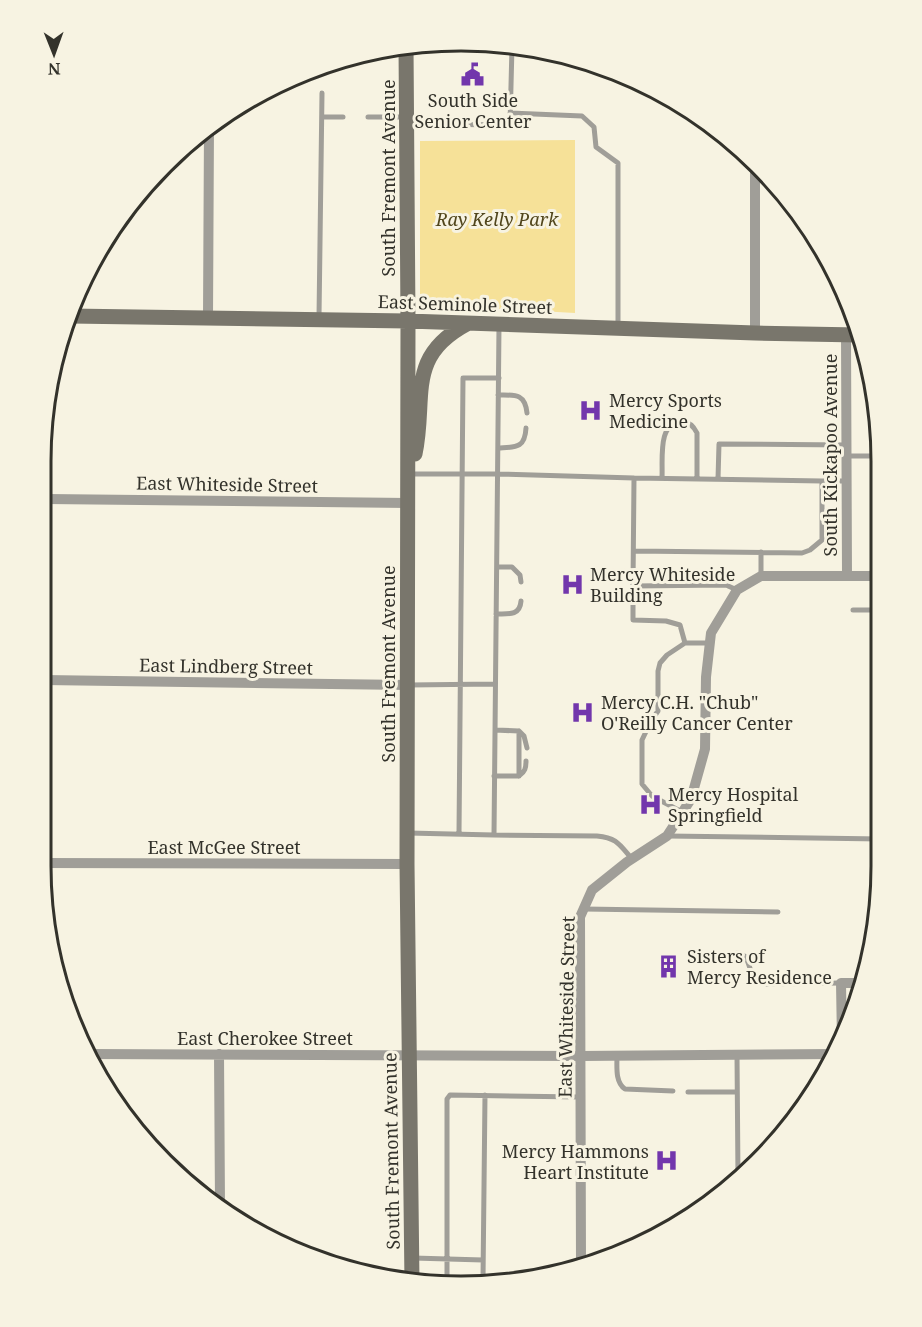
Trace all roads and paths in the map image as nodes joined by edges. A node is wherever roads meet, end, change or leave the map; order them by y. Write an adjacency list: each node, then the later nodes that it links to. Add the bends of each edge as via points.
1 (406, 55): 8 (main road, South Fremont Avenue)
2 (512, 55): 4 (lane)
3 (322, 93): 5 (lane)
4 (510, 113): 8 (lane, via 510,125); 17 (lane, via 582,116 594,128 596,147 618,163)
5 (322, 117): 6 (lane); 13 (lane)
6 (343, 117)
7 (368, 117): 8 (lane)
8 (407, 120): 14 (main road, South Fremont Avenue)
9 (209, 138): 12 (street)
10 (755, 175): 18 (street)
11 (78, 316): 12 (main road, East Seminole Street)
12 (208, 318): 13 (main road, East Seminole Street)
13 (319, 319): 14 (main road, East Seminole Street)
14 (408, 321): 15 (main road, East Seminole Street); 28 (main road, South Fremont Avenue)
15 (467, 323): 16 (main road, East Seminole Street); 28 (main road, via 451,332 427,360 416,453)
16 (499, 324): 17 (main road, East Seminole Street); 21 (lane)
17 (618, 328): 18 (main road, East Seminole Street)
18 (755, 333): 19 (main road, East Seminole Street)
19 (851, 335)
20 (852, 338): 26 (street, South Kickapoo Avenue)
21 (499, 378): 22 (lane); 29 (lane, via 463,378)
22 (498, 394): 23 (lane, via 523,399); 25 (lane)
23 (527, 412)
24 (526, 428): 25 (lane, via 522,443)
25 (498, 448): 30 (lane)
26 (847, 451): 27 (lane); 34 (lane, via 719,444); 36 (street, South Kickapoo Avenue)
27 (871, 455)
28 (408, 474): 29 (lane); 38 (main road, South Fremont Avenue)
29 (462, 474): 30 (lane); 55 (lane)
30 (498, 474): 31 (lane); 41 (lane)
31 (634, 478): 32 (lane); 39 (lane)
32 (662, 478): 33 (lane); 33 (lane, via 664,435 673,423 681,421 697,433)
33 (697, 478): 34 (lane)
34 (718, 479): 35 (lane)
35 (822, 481): 36 (lane); 40 (lane, via 822,540 801,553)
36 (847, 481): 42 (street, South Kickapoo Avenue)
37 (51, 499): 38 (street, East Whiteside Street)
38 (408, 503): 57 (main road, South Fremont Avenue)
39 (634, 551): 40 (lane); 46 (lane)
40 (761, 552): 43 (lane)
41 (497, 567): 45 (lane, via 512,567); 51 (lane)
42 (847, 575): 43 (street, East Whiteside Street); 44 (street, East Whiteside Street)
43 (761, 576): 47 (street, East Whiteside Street)
44 (871, 576)
45 (522, 582)
46 (633, 586): 47 (lane, via 726,585); 52 (lane, via 633,620 666,621 680,626)
47 (737, 590): 53 (street, East Whiteside Street, via 711,633)
48 (521, 601): 51 (lane, via 521,607 512,614)
49 (853, 610): 50 (lane)
50 (871, 610)
51 (495, 614): 56 (lane)
52 (685, 643): 53 (lane); 64 (lane, via 660,663 658,711 642,740 642,784 652,796)
53 (710, 643): 64 (street, East Whiteside Street, via 705,749 691,799)
54 (51, 680): 57 (street, East Lindberg Street)
55 (460, 684): 56 (lane); 57 (lane); 66 (lane)
56 (495, 684): 58 (lane)
57 (408, 685): 65 (main road, South Fremont Avenue)
58 (495, 730): 59 (lane); 63 (lane)
59 (519, 731): 60 (lane, via 525,736); 62 (lane)
60 (527, 748)
61 (526, 761): 62 (lane)
62 (519, 776): 63 (lane)
63 (494, 777): 67 (lane)
64 (682, 812): 68 (street, East Whiteside Street)
65 (407, 833): 66 (lane); 72 (main road, South Fremont Avenue)
66 (459, 834): 67 (lane)
67 (494, 835): 70 (lane, via 610,837)
68 (667, 836): 69 (lane); 70 (street, East Whiteside Street)
69 (871, 839)
70 (632, 859): 73 (street, East Whiteside Street, via 592,890)
71 (51, 863): 72 (street, East McGee Street)
72 (407, 864): 82 (main road, South Fremont Avenue)
73 (583, 909): 74 (lane); 85 (street, East Whiteside Street)
74 (778, 912)
75 (711, 957): 76 (lane, via 739,953 746,957 755,981 767,984)
76 (841, 983): 77 (street); 78 (street)
77 (854, 983)
78 (842, 1019)
79 (97, 1054): 80 (street, East Cherokee Street)
80 (219, 1054): 82 (street, East Cherokee Street); 92 (street)
81 (825, 1054): 84 (street, East Cherokee Street)
82 (409, 1055): 85 (street, East Cherokee Street); 93 (main road, South Fremont Avenue)
83 (617, 1055): 84 (street, East Cherokee Street); 85 (street, East Cherokee Street); 86 (lane, via 619,1085 625,1089)
84 (737, 1055): 88 (lane)
85 (581, 1056): 90 (street, East Whiteside Street)
86 (673, 1091)
87 (688, 1092): 88 (lane)
88 (737, 1092): 91 (lane)
89 (485, 1095): 90 (lane); 95 (lane, via 450,1095 447,1099); 96 (lane)
90 (581, 1097): 94 (street, East Whiteside Street)
91 (738, 1168)
92 (220, 1198)
93 (411, 1258): 95 (lane); 97 (main road, South Fremont Avenue)
94 (581, 1258)
95 (447, 1259): 96 (lane); 98 (lane)
96 (483, 1260): 99 (lane)
97 (412, 1273)
98 (447, 1275)
99 (483, 1275)

